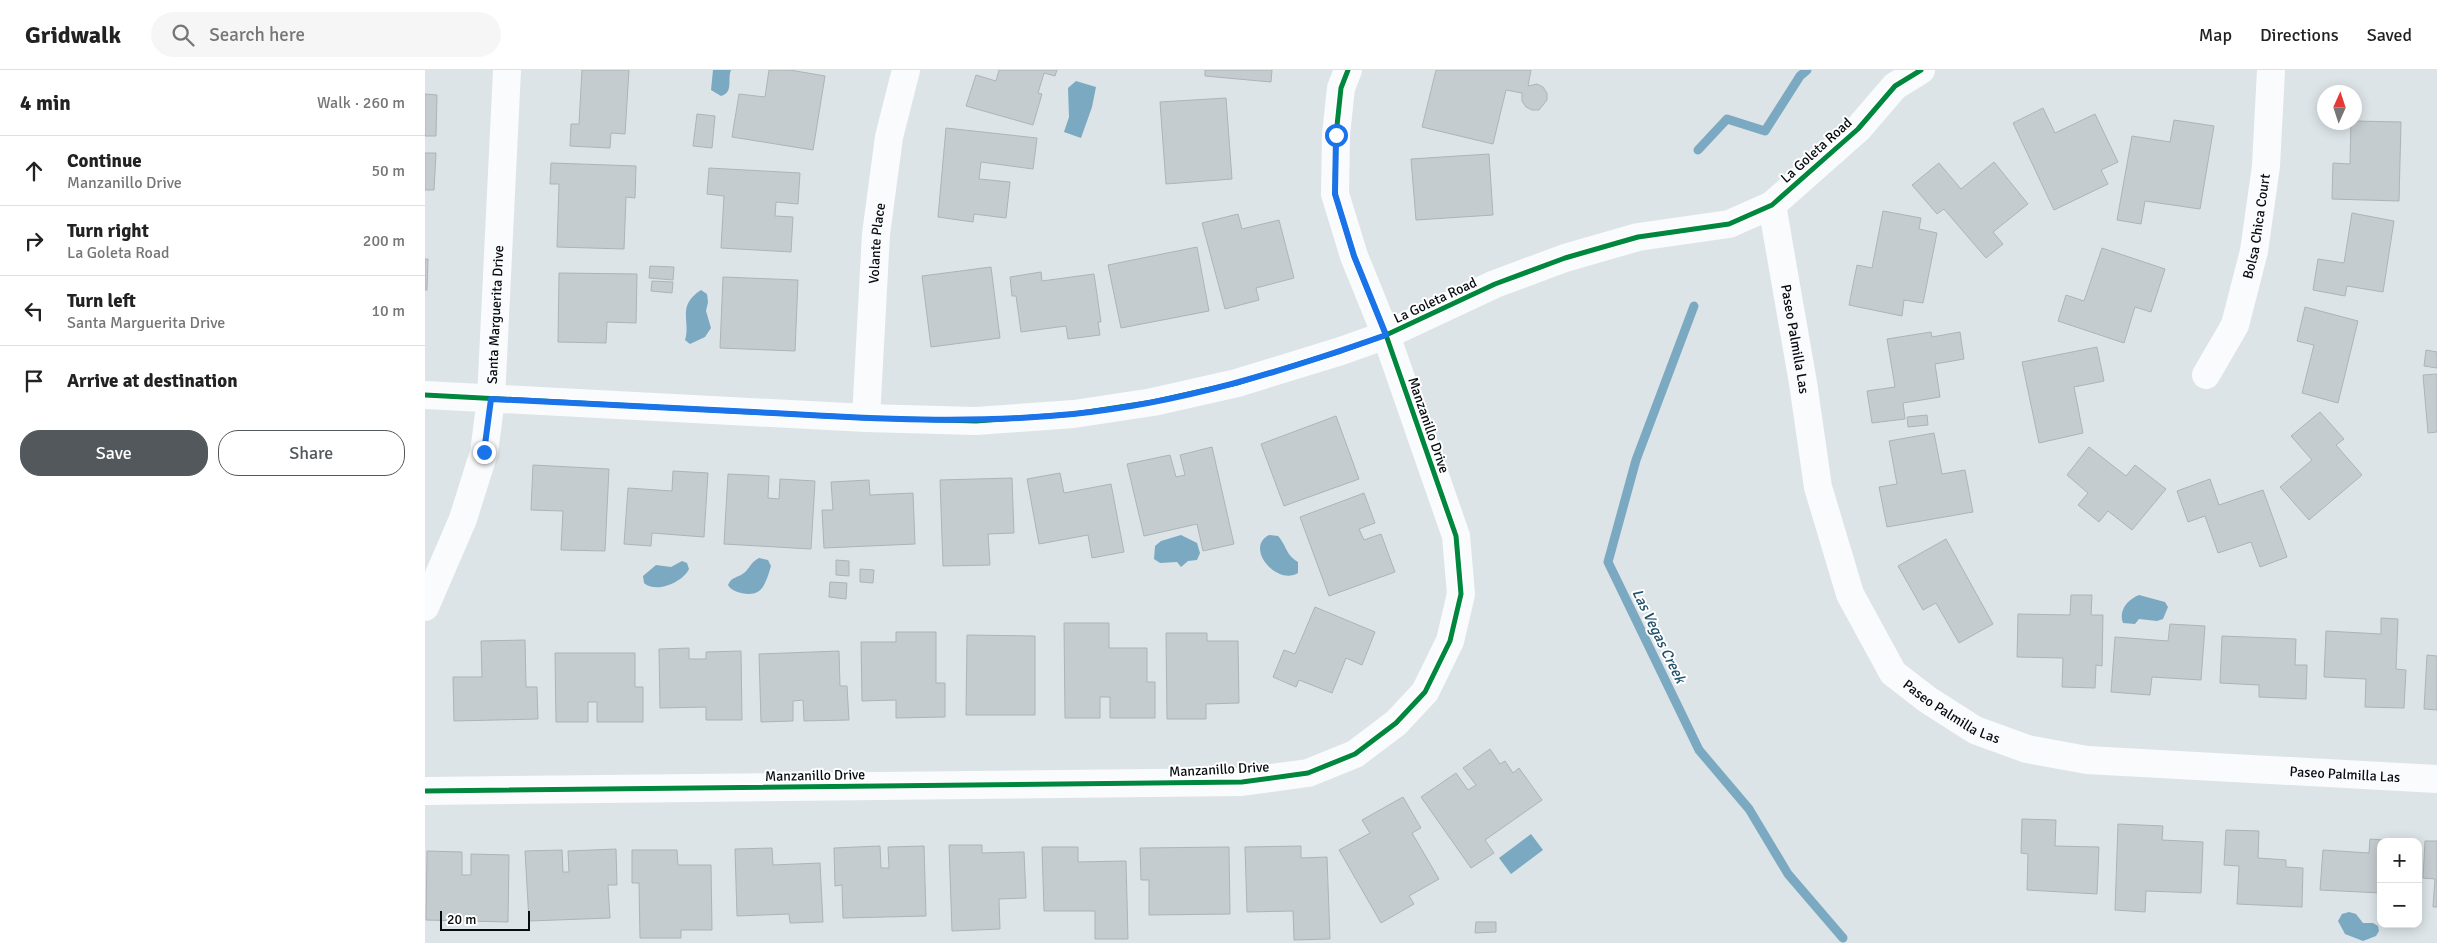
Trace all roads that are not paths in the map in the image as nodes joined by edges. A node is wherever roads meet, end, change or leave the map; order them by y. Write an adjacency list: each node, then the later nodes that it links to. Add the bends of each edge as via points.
1 (507, 70): 10 (street, Santa Marguerita Drive)
2 (906, 70): 11 (street, Volante Place, via 889,137 876,234)
3 (1348, 70): 7 (street, Manzanillo Drive, via 1341,88 1336,135 1335,194 1354,256)
4 (1921, 70): 6 (street, La Goleta Road, via 1895,86 1858,129)
5 (2271, 70): 8 (street, Bolsa Chica Court, via 2266,166 2254,252 2235,325)
6 (1772, 205): 7 (street, La Goleta Road, via 1729,224 1638,237 1565,258 1495,284); 13 (street, Paseo Palmilla Las, via 1818,487 1850,594 1893,673 1975,730 2027,749 2087,760)
7 (1386, 335): 11 (street, La Goleta Road, via 1237,383 1153,402 1074,414 976,421); 14 (street, Manzanillo Drive, via 1456,536 1461,594 1450,641 1425,692 1396,723 1355,754 1308,773 1242,782)
8 (2206, 375)
9 (425, 395): 10 (street, La Goleta Road)
10 (491, 399): 11 (street, La Goleta Road); 12 (street, Santa Marguerita Drive, via 481,462 463,519)
11 (866, 418)
12 (425, 607)
13 (2437, 779)
14 (425, 791)

